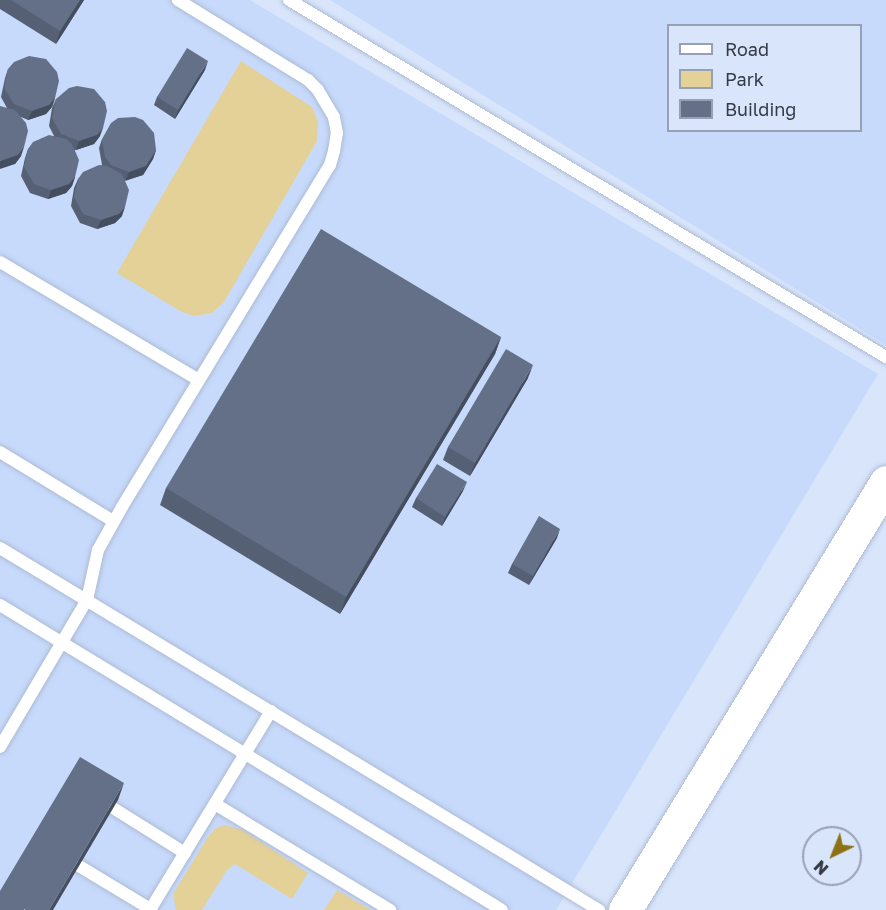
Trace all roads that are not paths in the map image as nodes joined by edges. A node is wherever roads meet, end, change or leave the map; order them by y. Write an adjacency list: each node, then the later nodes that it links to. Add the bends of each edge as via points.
1 (178, 0): 5 (lane, via 308,80 327,102 337,133 330,165)
2 (289, 0): 4 (lane)
3 (0, 262): 5 (lane)
4 (886, 357)
5 (199, 380): 8 (lane)
6 (0, 453): 8 (lane)
7 (886, 483): 24 (street)
8 (114, 521): 10 (lane, via 98,550)
9 (0, 548): 10 (lane)
10 (87, 600): 12 (lane); 13 (lane)
11 (0, 605): 12 (lane)
12 (62, 643): 14 (lane); 15 (lane)
13 (271, 711): 15 (lane); 23 (lane)
14 (0, 747)
15 (245, 754): 16 (lane); 22 (lane)
16 (215, 804): 18 (lane); 21 (lane)
17 (113, 808): 18 (lane)
18 (185, 853): 20 (lane)
19 (79, 866): 20 (lane)
20 (151, 910)
21 (390, 910)
22 (502, 910)
23 (599, 910)
24 (625, 910)

